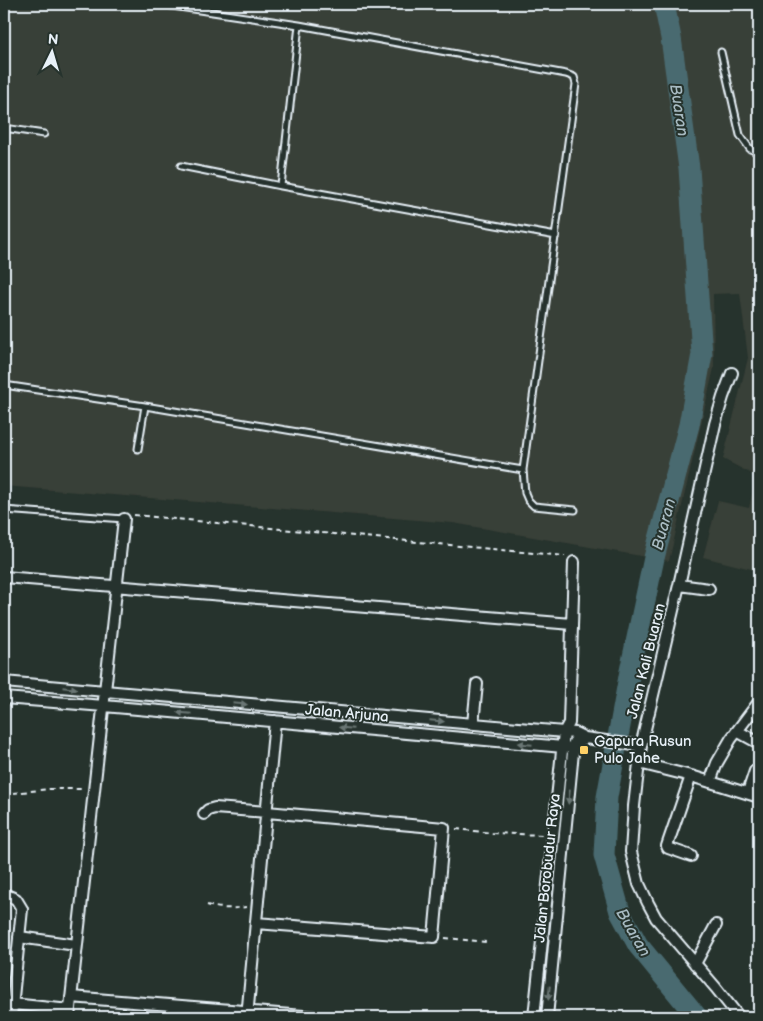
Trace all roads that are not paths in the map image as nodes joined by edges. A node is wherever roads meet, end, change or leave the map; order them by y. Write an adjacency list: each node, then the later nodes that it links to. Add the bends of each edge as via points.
1 (159, 4): 2 (lane)
2 (299, 25): 8 (lane); 9 (lane, via 574,77 576,84)
3 (721, 52): 6 (lane, via 740,135 750,149)
4 (4, 128): 5 (lane)
5 (44, 134)
6 (759, 154)
7 (181, 166): 8 (lane)
8 (281, 186): 9 (lane)
9 (556, 236): 14 (lane)
10 (732, 373): 20 (street, Jalan Kali Buaran, via 715,424)
11 (4, 385): 12 (lane)
12 (145, 406): 13 (lane); 14 (lane)
13 (138, 450)
14 (523, 470): 16 (lane, via 525,493 534,506)
15 (4, 510): 17 (lane)
16 (575, 510)
17 (124, 519): 21 (street)
18 (574, 562): 23 (street, Jalan Borobudur Raya)
19 (4, 577): 21 (street)
20 (679, 585): 22 (street); 48 (street, Jalan Kali Buaran)
21 (117, 586): 23 (street); 27 (street)
22 (709, 589)
23 (572, 624): 41 (street, Jalan Borobudur Raya)
24 (4, 682): 26 (street, Jalan Arjuna)
25 (476, 684): 40 (street)
26 (40, 685): 27 (street, Jalan Arjuna, one-way to 27); 29 (street)
27 (105, 692): 30 (street, Jalan Arjuna); 32 (street)
28 (4, 698): 29 (street, Jalan Arjuna)
29 (39, 701): 32 (street, Jalan Arjuna)
30 (207, 701): 33 (street, Jalan Arjuna, one-way to 33); 34 (street)
31 (759, 702): 36 (street)
32 (104, 706): 34 (street, Jalan Arjuna, one-way to 32); 66 (street)
33 (297, 709): 35 (street, Jalan Arjuna); 39 (street)
34 (206, 715): 38 (street, Jalan Arjuna)
35 (366, 715): 37 (street, Jalan Arjuna); 42 (street)
36 (755, 715): 43 (street)
37 (418, 719): 40 (street, Jalan Arjuna, one-way to 40); 45 (street)
38 (275, 721): 39 (street, Jalan Arjuna); 57 (street)
39 (296, 723): 42 (street, Jalan Arjuna, one-way to 39)
40 (473, 724): 41 (street, Jalan Arjuna)
41 (566, 728): 44 (street); 49 (street, Jalan Borobudur Raya)
42 (365, 729): 45 (street, Jalan Arjuna)
43 (737, 732): 47 (street); 54 (street, via 717,763)
44 (575, 733): 46 (street); 50 (street, Jalan Borobudur Raya)
45 (416, 734): 49 (street, Jalan Arjuna, one-way to 45)
46 (589, 739): 48 (street); 50 (street)
47 (759, 743)
48 (638, 745): 51 (street, Jalan Kali Buaran)
49 (562, 747): 50 (street, Jalan Arjuna); 60 (street, Jalan Borobudur Raya)
50 (574, 748): 61 (street, Jalan Borobudur Raya, one-way to 61)
51 (639, 763): 53 (street); 67 (street, Jalan Kali Buaran, via 631,852 640,884 656,918)
52 (755, 771): 55 (street)
53 (691, 776): 54 (street); 59 (street, via 667,846)
54 (710, 782): 55 (street)
55 (748, 792): 56 (street)
56 (759, 797)
57 (267, 812): 58 (street, via 215,808); 63 (street); 63 (street, via 444,828 434,937)
58 (204, 814)
59 (691, 856)
60 (549, 878): 61 (street); 68 (street, Jalan Borobudur Raya)
61 (560, 880): 69 (street, Jalan Borobudur Raya)
62 (4, 894): 65 (street, via 16,899 22,909)
63 (256, 923): 73 (street)
64 (716, 925): 67 (street)
65 (19, 937): 66 (street); 71 (street)
66 (76, 945): 70 (street)
67 (696, 964): 78 (street, Jalan Kali Buaran)
68 (540, 967): 69 (street); 76 (street, Jalan Borobudur Raya)
69 (552, 968): 77 (street, Jalan Borobudur Raya, one-way to 77)
70 (71, 997): 72 (street); 73 (street)
71 (12, 1004): 72 (street); 74 (street)
72 (69, 1014)
73 (247, 1014): 75 (street)
74 (11, 1017)
75 (316, 1017)
76 (534, 1017)
77 (547, 1017)
78 (739, 1017)

